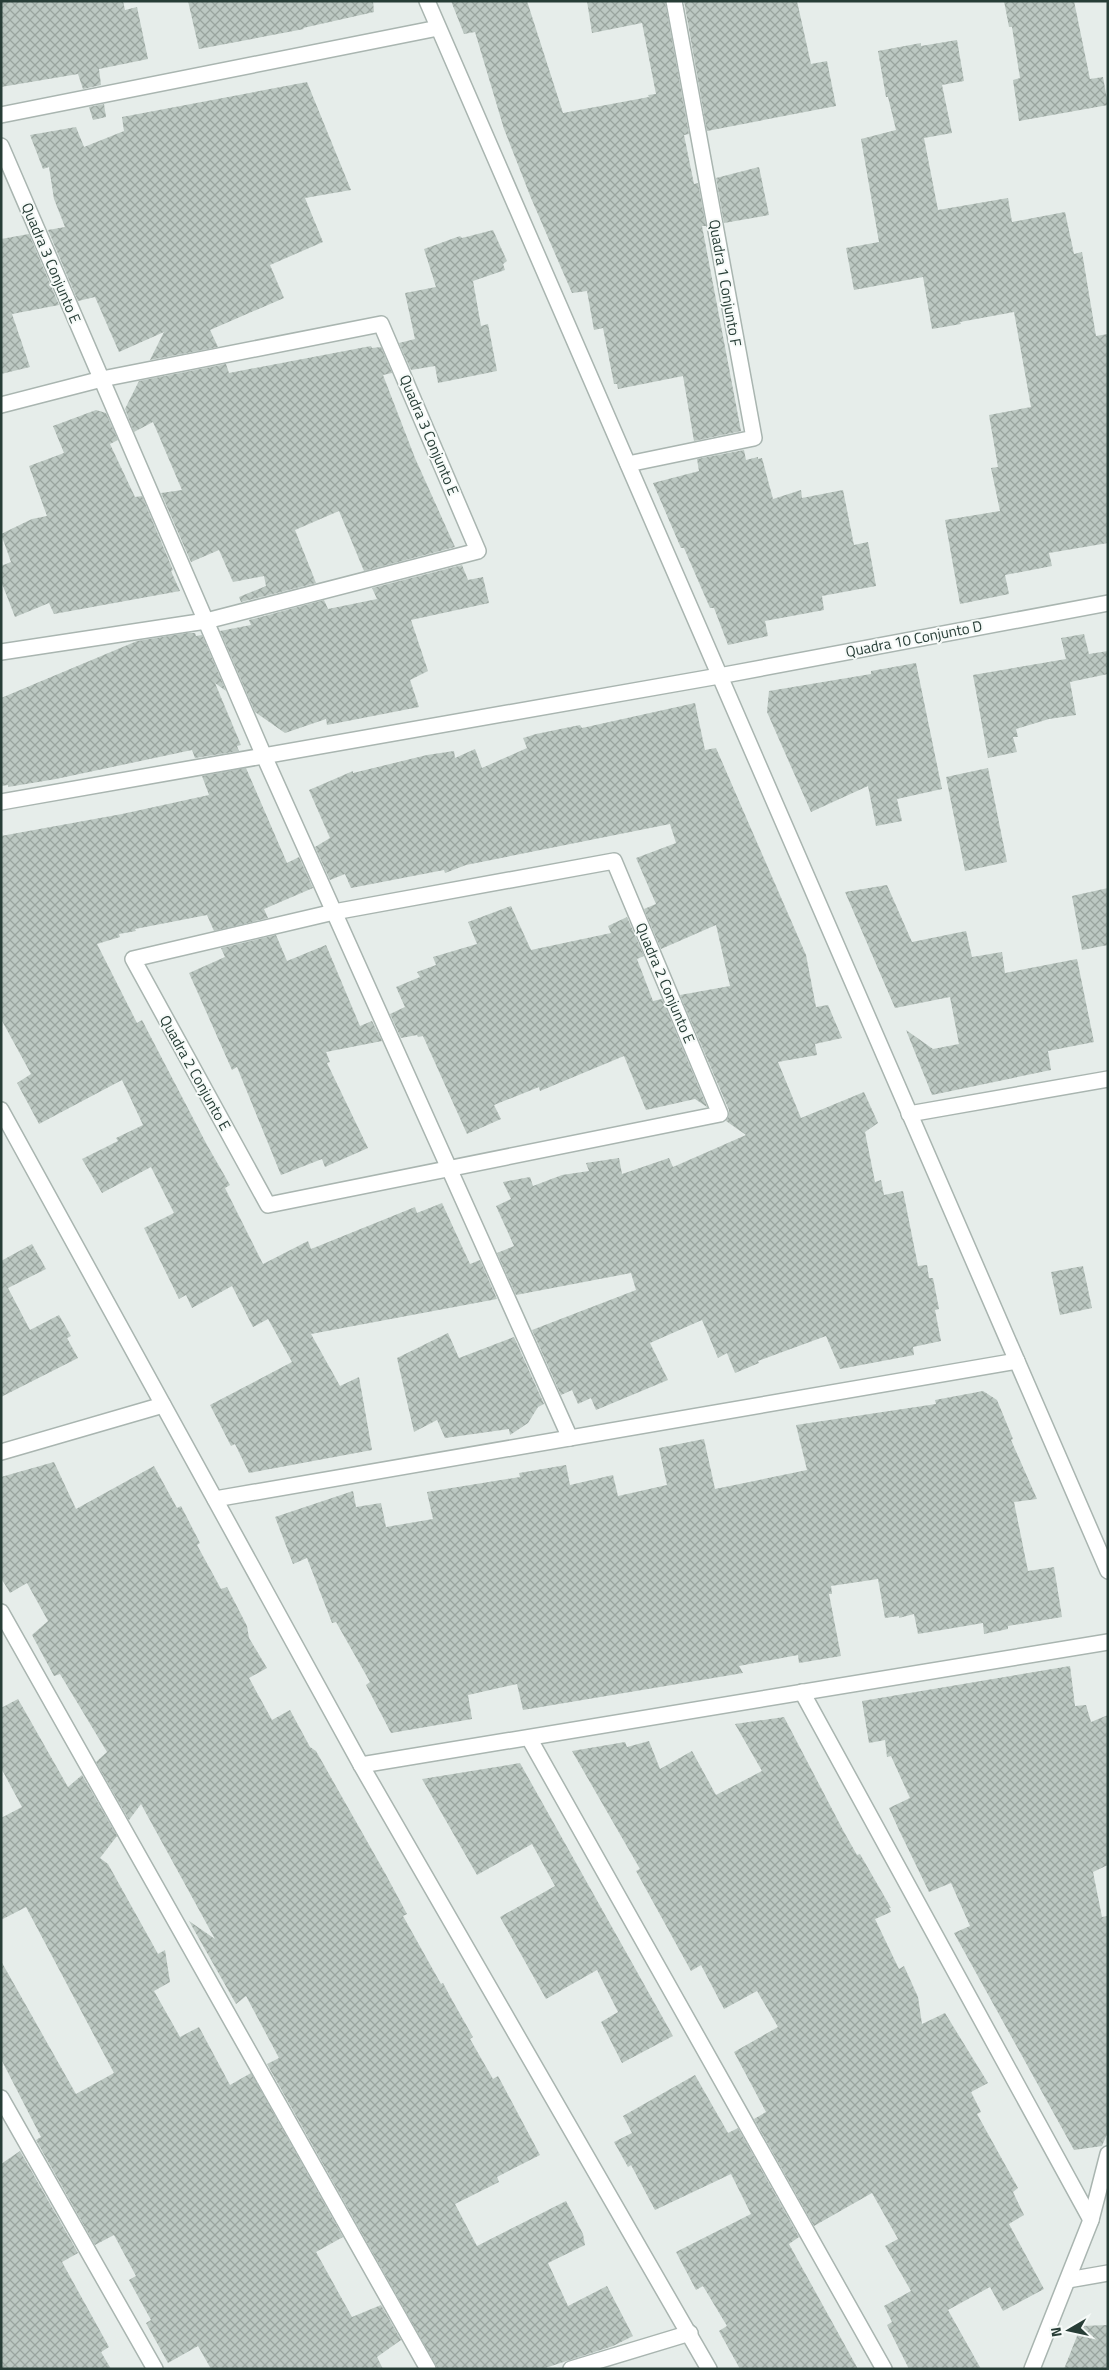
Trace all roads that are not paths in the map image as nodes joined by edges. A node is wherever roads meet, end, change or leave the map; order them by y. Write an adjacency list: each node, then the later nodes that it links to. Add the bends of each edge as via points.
1 (427, 1): 3 (street)
2 (674, 1): 8 (street, Quadra 1 Conjunto F, via 754,438)
3 (438, 28): 4 (street); 8 (street)
4 (1, 115)
5 (1, 146): 6 (street, Quadra 3 Conjunto E)
6 (102, 380): 7 (street, Quadra 3 Conjunto E); 10 (street, Quadra 3 Conjunto E); 10 (street, Quadra 3 Conjunto E, via 381,324 478,551)
7 (1, 405)
8 (628, 464): 12 (street)
9 (1108, 603): 12 (street, Quadra 10 Conjunto D)
10 (206, 621): 11 (street, Quadra 3 Conjunto E); 13 (street, Quadra 3 Conjunto E)
11 (1, 652)
12 (719, 676): 13 (street, Quadra 10 Conjunto D); 18 (street)
13 (264, 756): 14 (street, Quadra 10 Conjunto D); 15 (street)
14 (1, 802)
15 (334, 912): 19 (street); 19 (street, Quadra 2 Conjunto E, via 133,959 268,1205); 19 (street, Quadra 2 Conjunto E, via 614,862 720,1114)
16 (1108, 1079): 18 (street)
17 (1, 1110): 21 (street)
18 (910, 1114): 20 (street)
19 (450, 1170): 22 (street)
20 (1017, 1361): 22 (street); 25 (street)
21 (163, 1405): 23 (street); 24 (street)
22 (570, 1438): 24 (street)
23 (1, 1452)
24 (215, 1499): 30 (street)
25 (1106, 1561)
26 (1, 1612): 38 (street)
27 (1108, 1642): 28 (street)
28 (802, 1692): 29 (street); 33 (street)
29 (529, 1738): 30 (street); 41 (street)
30 (362, 1765): 36 (street)
31 (1, 2098): 37 (street)
32 (1108, 2154): 33 (street)
33 (1091, 2220): 35 (street)
34 (1108, 2272): 35 (street)
35 (1068, 2280): 42 (street)
36 (690, 2333): 39 (street); 40 (street)
37 (155, 2369)
38 (428, 2369)
39 (571, 2369)
40 (709, 2369)
41 (884, 2369)
42 (1032, 2369)

